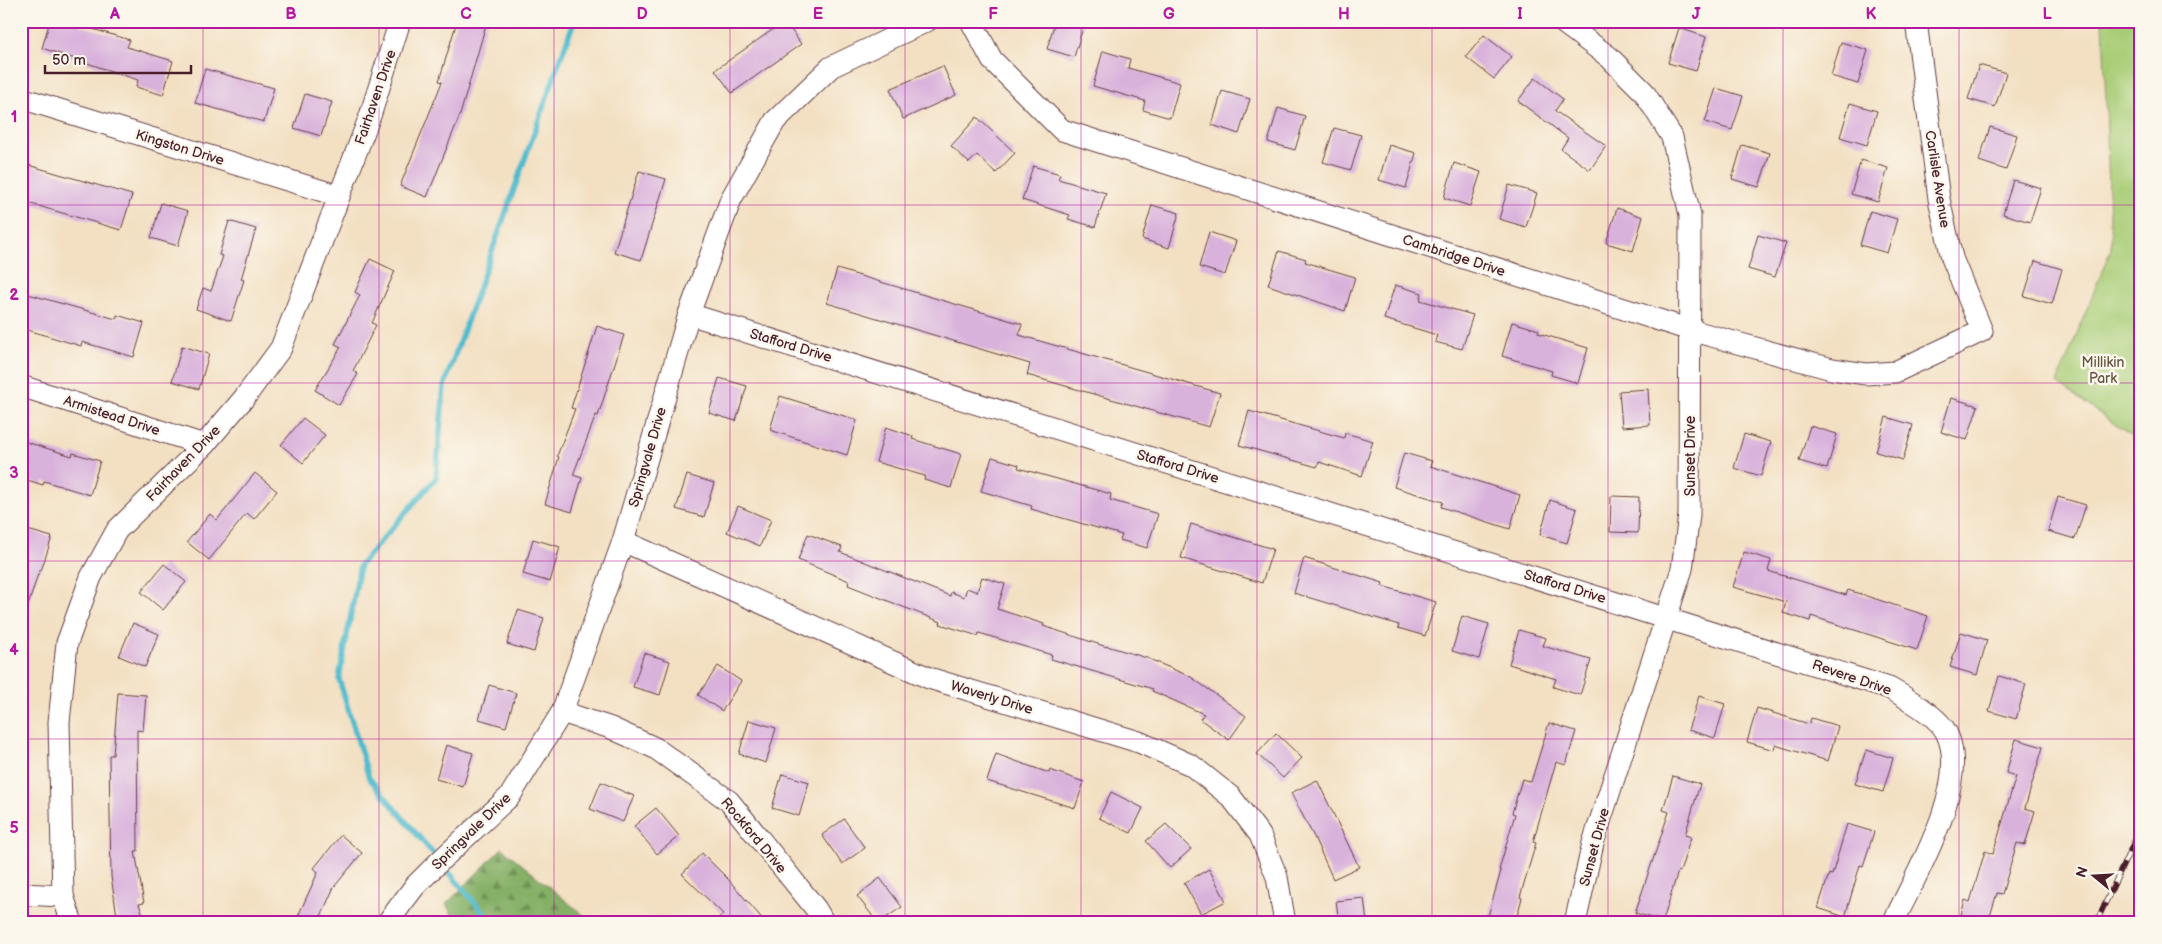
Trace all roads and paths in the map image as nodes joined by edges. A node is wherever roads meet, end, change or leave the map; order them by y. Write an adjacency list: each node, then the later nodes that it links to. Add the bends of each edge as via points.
1 (400, 21): 7 (street, Fairhaven Drive)
2 (927, 21): 8 (street, Springvale Drive, via 831,67 775,121 731,199)
3 (971, 21): 9 (street, Cambridge Drive, via 992,60 1062,130)
4 (1561, 21): 9 (street, Sunset Drive, via 1609,57 1644,92 1672,137 1690,215)
5 (1916, 21): 10 (street, Carlisle Avenue, via 1938,199 1952,258)
6 (21, 98): 7 (street, Kingston Drive)
7 (340, 196): 12 (street, Fairhaven Drive, via 281,348)
8 (689, 314): 13 (street, Springvale Drive); 14 (street, Stafford Drive)
9 (1690, 330): 10 (street, Cambridge Drive, via 1832,369 1866,374 1895,372); 14 (street, Sunset Drive, via 1689,515 1682,569)
10 (1982, 331)
11 (21, 386): 12 (street, Armistead Drive)
12 (204, 445): 17 (street, Fairhaven Drive, via 117,530 91,577 67,643 58,722)
13 (623, 542): 15 (street, Springvale Drive); 21 (street, Waverly Drive, via 929,678 1139,742 1191,765 1231,797 1260,836 1277,877)
14 (1667, 618): 22 (street, Sunset Drive, via 1593,843); 23 (street, Revere Drive, via 1889,688 1920,706 1946,732 1954,763 1949,799)
15 (562, 712): 19 (street, Springvale Drive, via 510,796 440,860); 20 (street, Rockford Drive, via 611,728 654,748 729,801)
16 (21, 894): 17 (street)
17 (63, 896): 18 (street, Fairhaven Drive)
18 (72, 923)
19 (387, 923)
20 (824, 923)
21 (1285, 923)
22 (1576, 923)
23 (1893, 923)

